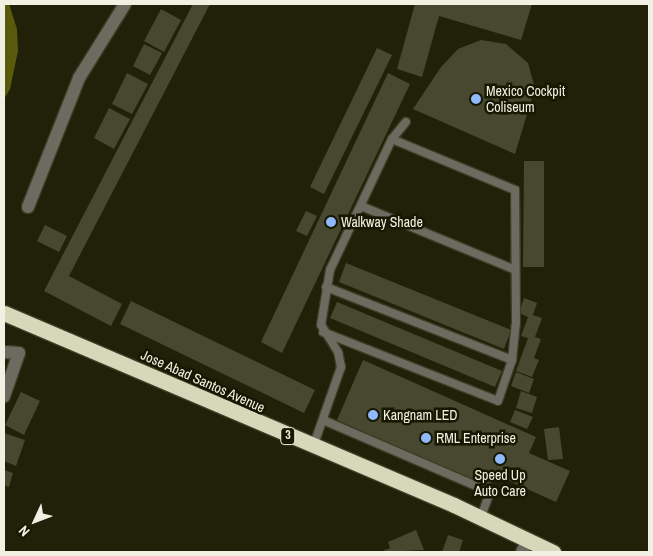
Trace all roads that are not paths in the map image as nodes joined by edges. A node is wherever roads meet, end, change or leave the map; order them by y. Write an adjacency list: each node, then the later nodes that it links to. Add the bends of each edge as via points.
1 (125, 4): 5 (street, via 79,78)
2 (406, 122): 3 (lane)
3 (392, 139): 4 (lane); 6 (lane, via 515,190)
4 (361, 206): 6 (lane); 7 (lane, via 330,270)
5 (28, 207)
6 (513, 269): 11 (lane, via 516,323)
7 (326, 287): 9 (lane); 11 (lane)
8 (4, 313): 14 (highway, Jose Abad Santos Avenue / 3)
9 (323, 332): 11 (lane, via 498,401); 13 (lane, via 338,352 341,367)
10 (4, 352): 12 (street, via 19,353)
11 (512, 360)
12 (4, 396)
13 (323, 420): 14 (lane); 15 (lane, via 490,492)
14 (313, 447): 15 (highway, Jose Abad Santos Avenue / 3)
15 (481, 517): 16 (highway, Jose Abad Santos Avenue / 3)
16 (525, 546): 17 (highway, Jose Abad Santos Avenue / 3)
17 (553, 552)

